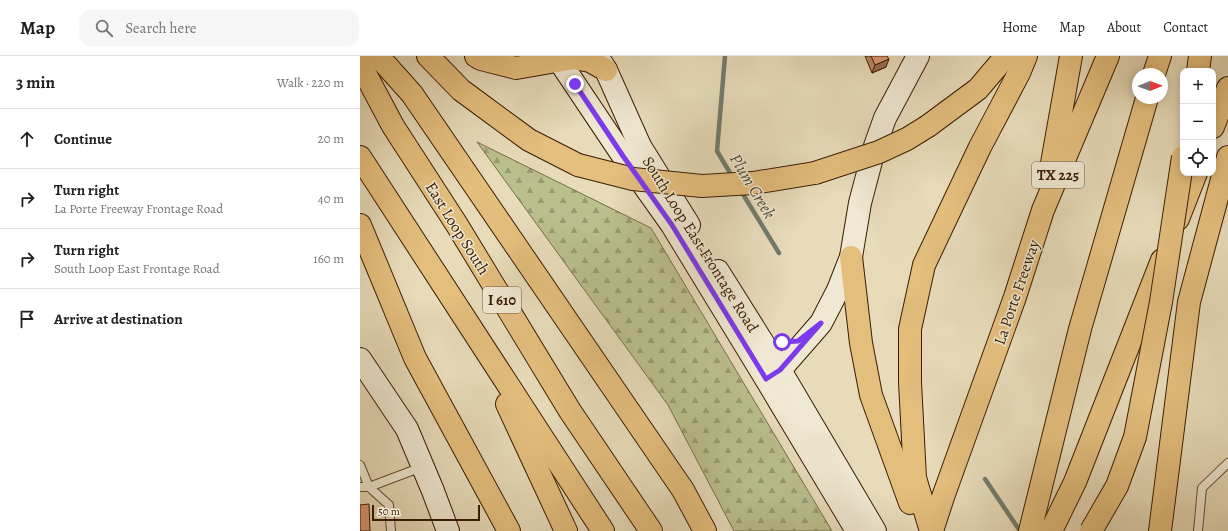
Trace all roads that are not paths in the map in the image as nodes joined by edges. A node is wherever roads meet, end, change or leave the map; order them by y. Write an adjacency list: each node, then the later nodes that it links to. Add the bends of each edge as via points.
1 (378, 56): 42 (highway, via 412,94 683,490)
2 (428, 56): 5 (highway, bridge, via 462,90 529,140 578,165 633,179 702,186 753,183 815,173 879,152 928,126 978,89)
3 (476, 56): 10 (highway, via 516,68)
4 (918, 56): 25 (main road, via 885,118 875,146 860,203)
5 (1006, 56)
6 (1026, 56): 46 (highway, via 924,265 910,328 915,478)
7 (1108, 56): 23 (highway, La Porte Freeway / TX 225)
8 (1160, 56): 14 (highway)
9 (1200, 56): 15 (highway)
10 (558, 58): 12 (highway); 30 (main road, South Loop East Frontage Road)
11 (1071, 58): 23 (highway)
12 (602, 63): 26 (main road, South Loop East Frontage Road, via 640,146)
13 (360, 64): 41 (highway, East Loop South / I 610, via 393,126 457,225 570,411)
14 (1156, 68)
15 (1198, 68)
16 (1228, 88): 18 (highway)
17 (1145, 104): 47 (highway, via 1080,329)
18 (1216, 119)
19 (360, 157): 28 (highway, I 610)
20 (1228, 157): 50 (highway, via 1189,302)
21 (1180, 176): 49 (highway, bridge, via 1161,302 1135,437 1117,486)
22 (1195, 176): 48 (highway, via 1075,482)
23 (1043, 210): 46 (highway, La Porte Freeway / TX 225)
24 (360, 226): 38 (highway, via 415,358)
25 (851, 257): 27 (main road); 45 (highway, via 861,343 871,395)
26 (735, 298): 27 (main road, via 769,335 782,342 798,341); 30 (main road, South Loop East Frontage Road)
27 (821, 323): 30 (main road)
28 (475, 334): 39 (highway); 40 (highway, I 610)
29 (360, 359): 33 (main road, via 407,429)
30 (773, 374): 43 (main road, South Loop East Frontage Road); 44 (main road, South Loop East Frontage Road, via 869,518)
31 (1228, 463): 51 (lane, via 1202,488)
32 (360, 465): 34 (lane)
33 (422, 467): 34 (lane); 37 (main road)
34 (369, 487): 35 (lane); 36 (lane, via 389,505)
35 (360, 488)
36 (391, 531)
37 (448, 531)
38 (509, 531)
39 (566, 531)
40 (603, 531)
41 (651, 531)
42 (705, 531)
43 (857, 531)
44 (875, 531)
45 (922, 531)
46 (932, 531)
47 (1030, 531)
48 (1051, 531)
49 (1091, 531)
50 (1160, 531)
51 (1198, 531)

